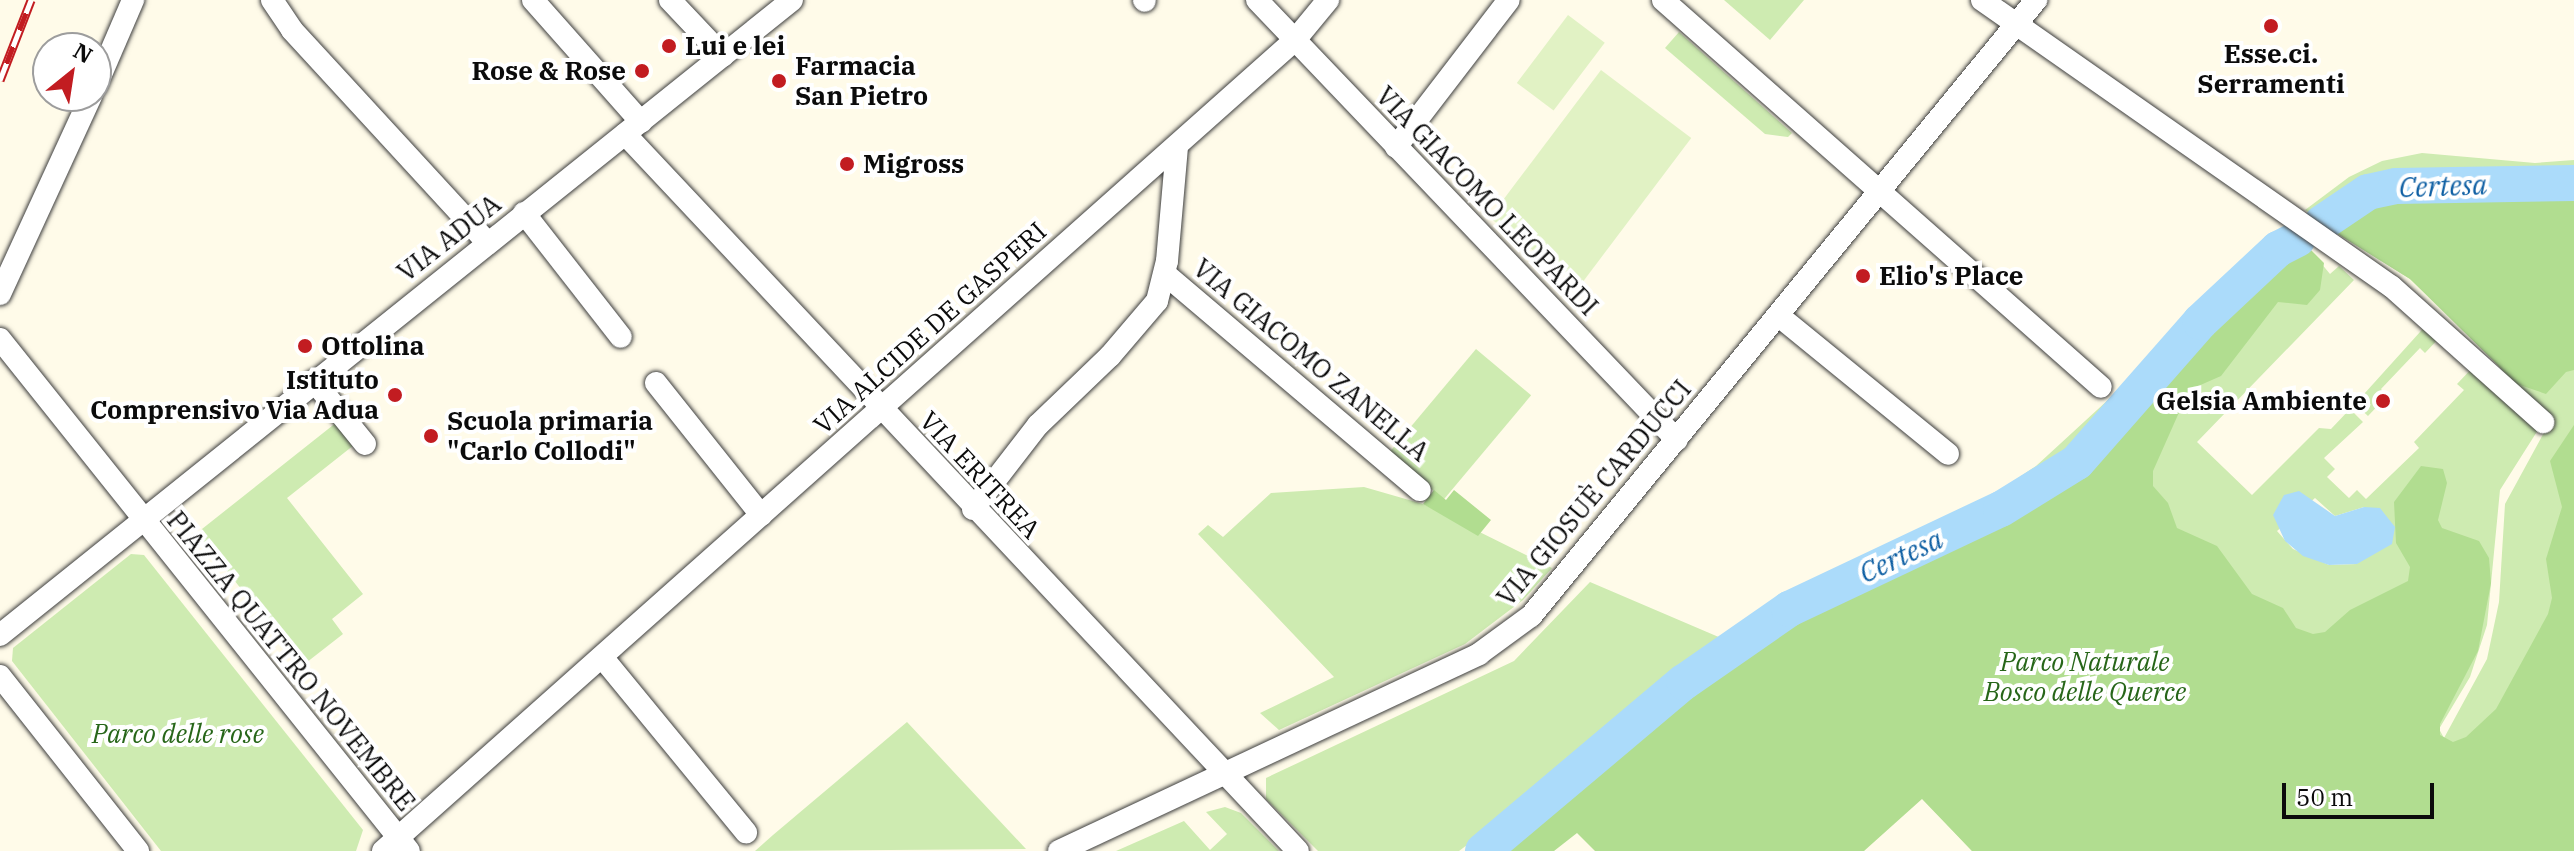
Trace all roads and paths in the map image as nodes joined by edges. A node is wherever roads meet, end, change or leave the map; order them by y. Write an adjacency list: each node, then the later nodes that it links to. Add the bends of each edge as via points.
1 (133, 0): 14 (street)
2 (272, 0): 22 (street, via 292,30)
3 (533, 0): 17 (street, VIA ERITREA)
4 (670, 0): 15 (street)
5 (792, 0): 15 (street, VIA ADUA)
6 (1257, 0): 13 (street, VIA GIACOMO LEOPARDI)
7 (1328, 0): 13 (street, VIA ALCIDE DE GASPERI)
8 (1509, 0): 19 (street)
9 (1663, 0): 20 (street)
10 (1982, 0): 12 (street)
11 (2036, 0): 12 (street, VIA GIOSUÈ CARDUCCI)
12 (2016, 26): 20 (street, VIA GIOSUÈ CARDUCCI); 32 (street, via 2423,311)
13 (1295, 40): 18 (street, VIA ALCIDE DE GASPERI); 19 (street, VIA GIACOMO LEOPARDI)
14 (112, 49)
15 (723, 56): 17 (street, VIA ADUA)
16 (84, 112): 24 (street)
17 (633, 128): 21 (street, VIA ADUA); 31 (street, VIA ERITREA)
18 (1177, 147): 23 (street); 31 (street, VIA ALCIDE DE GASPERI)
19 (1396, 147): 33 (street, VIA GIACOMO LEOPARDI)
20 (1879, 193): 25 (street, VIA GIOSUÈ CARDUCCI); 30 (street)
21 (524, 213): 22 (street, VIA ADUA); 26 (street)
22 (488, 243): 28 (street, VIA ADUA)
23 (1165, 274): 36 (street, VIA GIACOMO ZANELLA); 37 (street, via 1148,314 1045,417)
24 (0, 294)
25 (1779, 316): 33 (street, VIA GIOSUÈ CARDUCCI); 35 (street)
26 (621, 337)
27 (0, 339): 39 (street, PIAZZA QUATTRO NOVEMBRE)
28 (314, 381): 34 (street); 39 (street, VIA ADUA)
29 (656, 383): 38 (street)
30 (2101, 387)
31 (881, 409): 37 (street, VIA ERITREA); 38 (street, VIA ALCIDE DE GASPERI)
32 (2543, 422)
33 (1677, 440): 43 (street, VIA GIOSUÈ CARDUCCI, via 1565,577 1509,634 1479,654)
34 (365, 444)
35 (1948, 454)
36 (1420, 490)
37 (973, 509): 43 (street, VIA ERITREA)
38 (761, 515): 41 (street, VIA ALCIDE DE GASPERI)
39 (140, 520): 40 (street, VIA ADUA); 45 (street, PIAZZA QUATTRO NOVEMBRE)
40 (0, 635)
41 (602, 657): 44 (street); 45 (street, VIA ALCIDE DE GASPERI)
42 (0, 676): 46 (street)
43 (1224, 774): 47 (street, VIA GIOSUÈ CARDUCCI); 48 (street, VIA ERITREA)
44 (746, 832)
45 (397, 847)
46 (138, 851)
47 (1059, 851)
48 (1298, 851)

